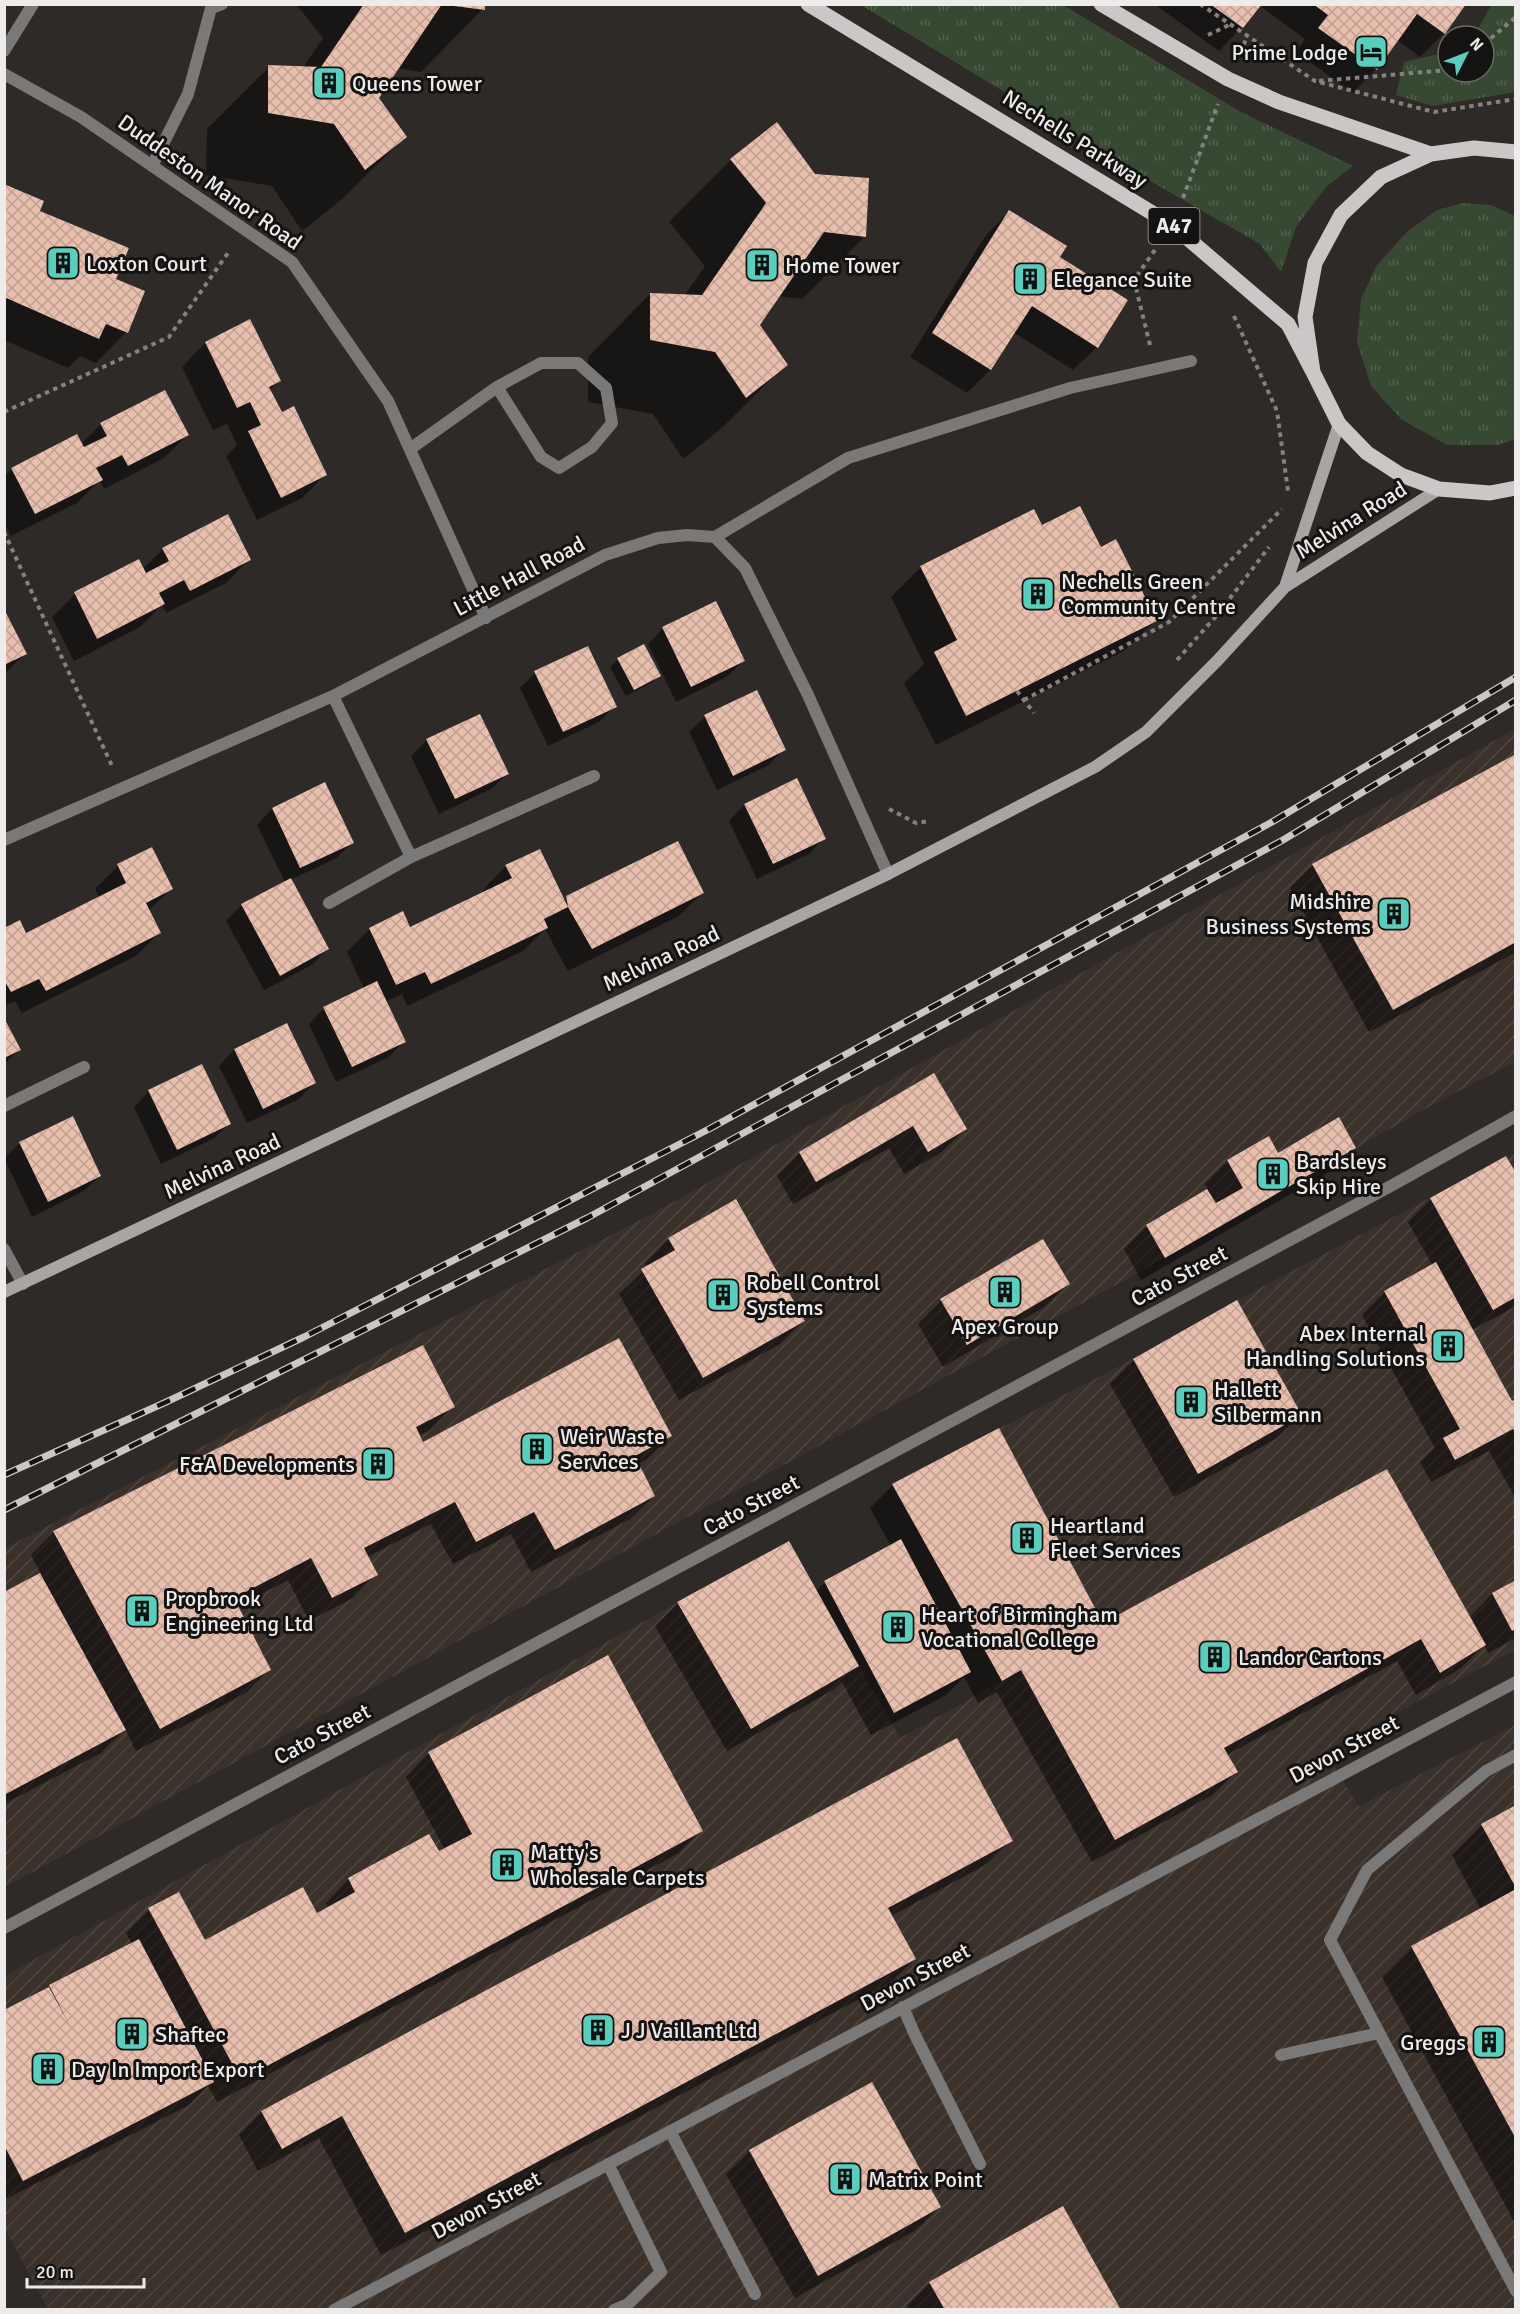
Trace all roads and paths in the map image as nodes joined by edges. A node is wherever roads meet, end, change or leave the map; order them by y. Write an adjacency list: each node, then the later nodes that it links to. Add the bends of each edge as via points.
1 (33, 4): 9 (street)
2 (222, 4): 17 (street, via 211,8 188,94)
3 (808, 4): 18 (main road, Nechells Parkway / A47)
4 (1101, 4): 12 (main road, A47)
5 (1200, 4): 8 (path)
6 (1515, 17): 7 (path)
7 (1496, 34)
8 (1247, 37): 12 (path); 13 (path)
9 (4, 51)
10 (1436, 71): 13 (path)
11 (4, 74): 17 (street, Duddeston Manor Road, via 81,117)
12 (1228, 79): 16 (main road, A47, via 1279,102); 18 (path)
13 (1315, 81): 14 (path, via 1434,112)
14 (1515, 99)
15 (1515, 152): 16 (main road, A47, via 1474,148)
16 (1431, 154): 25 (main road, A47, via 1381,177 1341,215 1315,263 1305,317)
17 (152, 166): 19 (street, Duddeston Manor Road)
18 (1172, 225): 20 (path); 25 (main road, Nechells Parkway / A47, via 1288,324)
19 (245, 229): 27 (path, via 169,337); 29 (street, Duddeston Manor Road, via 292,262 388,401)
20 (1155, 250): 21 (path); 24 (path, via 1134,280)
21 (1164, 257)
22 (1233, 315): 33 (path, via 1277,411)
23 (1191, 361): 24 (street)
24 (1155, 369): 36 (street, via 1070,388 848,458)
25 (1313, 372): 28 (main road, A47)
26 (497, 387): 26 (street, via 541,363 578,363 606,388 612,423 592,447 559,468 541,457); 29 (street)
27 (4, 412)
28 (1339, 424): 31 (main road, A47, via 1367,453 1401,475); 32 (main road, Melvina Road)
29 (410, 449): 39 (street, Duddeston Manor Road)
30 (1515, 488): 31 (main road, A47, via 1490,493)
31 (1439, 489): 38 (main road, Melvina Road)
32 (1314, 499): 33 (path); 38 (main road, Melvina Road)
33 (1290, 507): 34 (path); 43 (path, via 1282,509 1169,622)
34 (1284, 517)
35 (4, 532): 46 (path)
36 (715, 537): 39 (street, Little Hall Road, via 658,538 605,555); 51 (street, via 745,568)
37 (1274, 537): 40 (path, via 1218,614)
38 (1285, 587): 51 (main road, Melvina Road, via 1146,732 1095,767)
39 (486, 618): 42 (street, Little Hall Road)
40 (1173, 664)
41 (1017, 691): 43 (path)
42 (333, 696): 46 (street, Little Hall Road); 50 (street)
43 (1024, 700): 44 (path)
44 (1034, 713)
45 (594, 776): 50 (street)
46 (122, 788): 49 (street, Little Hall Road)
47 (888, 808): 48 (path, via 916,823)
48 (938, 820)
49 (4, 840)
50 (411, 857): 52 (street)
51 (888, 874): 57 (main road, Melvina Road)
52 (329, 903)
53 (84, 1067): 54 (street)
54 (4, 1106)
55 (1515, 1116): 61 (street, Cato Street)
56 (4, 1249): 57 (street)
57 (23, 1284): 58 (main road, Melvina Road)
58 (4, 1292)
59 (1515, 1682): 62 (street, Devon Street)
60 (1515, 1755): 63 (street, via 1486,1771 1367,1870 1330,1940)
61 (4, 1928)
62 (903, 2007): 65 (street, Devon Street); 67 (street)
63 (1379, 2033): 64 (street); 68 (street)
64 (1281, 2055)
65 (670, 2131): 66 (street, Devon Street); 69 (street)
66 (608, 2164): 70 (street, Devon Street); 71 (street, via 661,2272 628,2304)
67 (980, 2164)
68 (1515, 2291)
69 (754, 2294)
70 (334, 2310)
71 (614, 2310)

